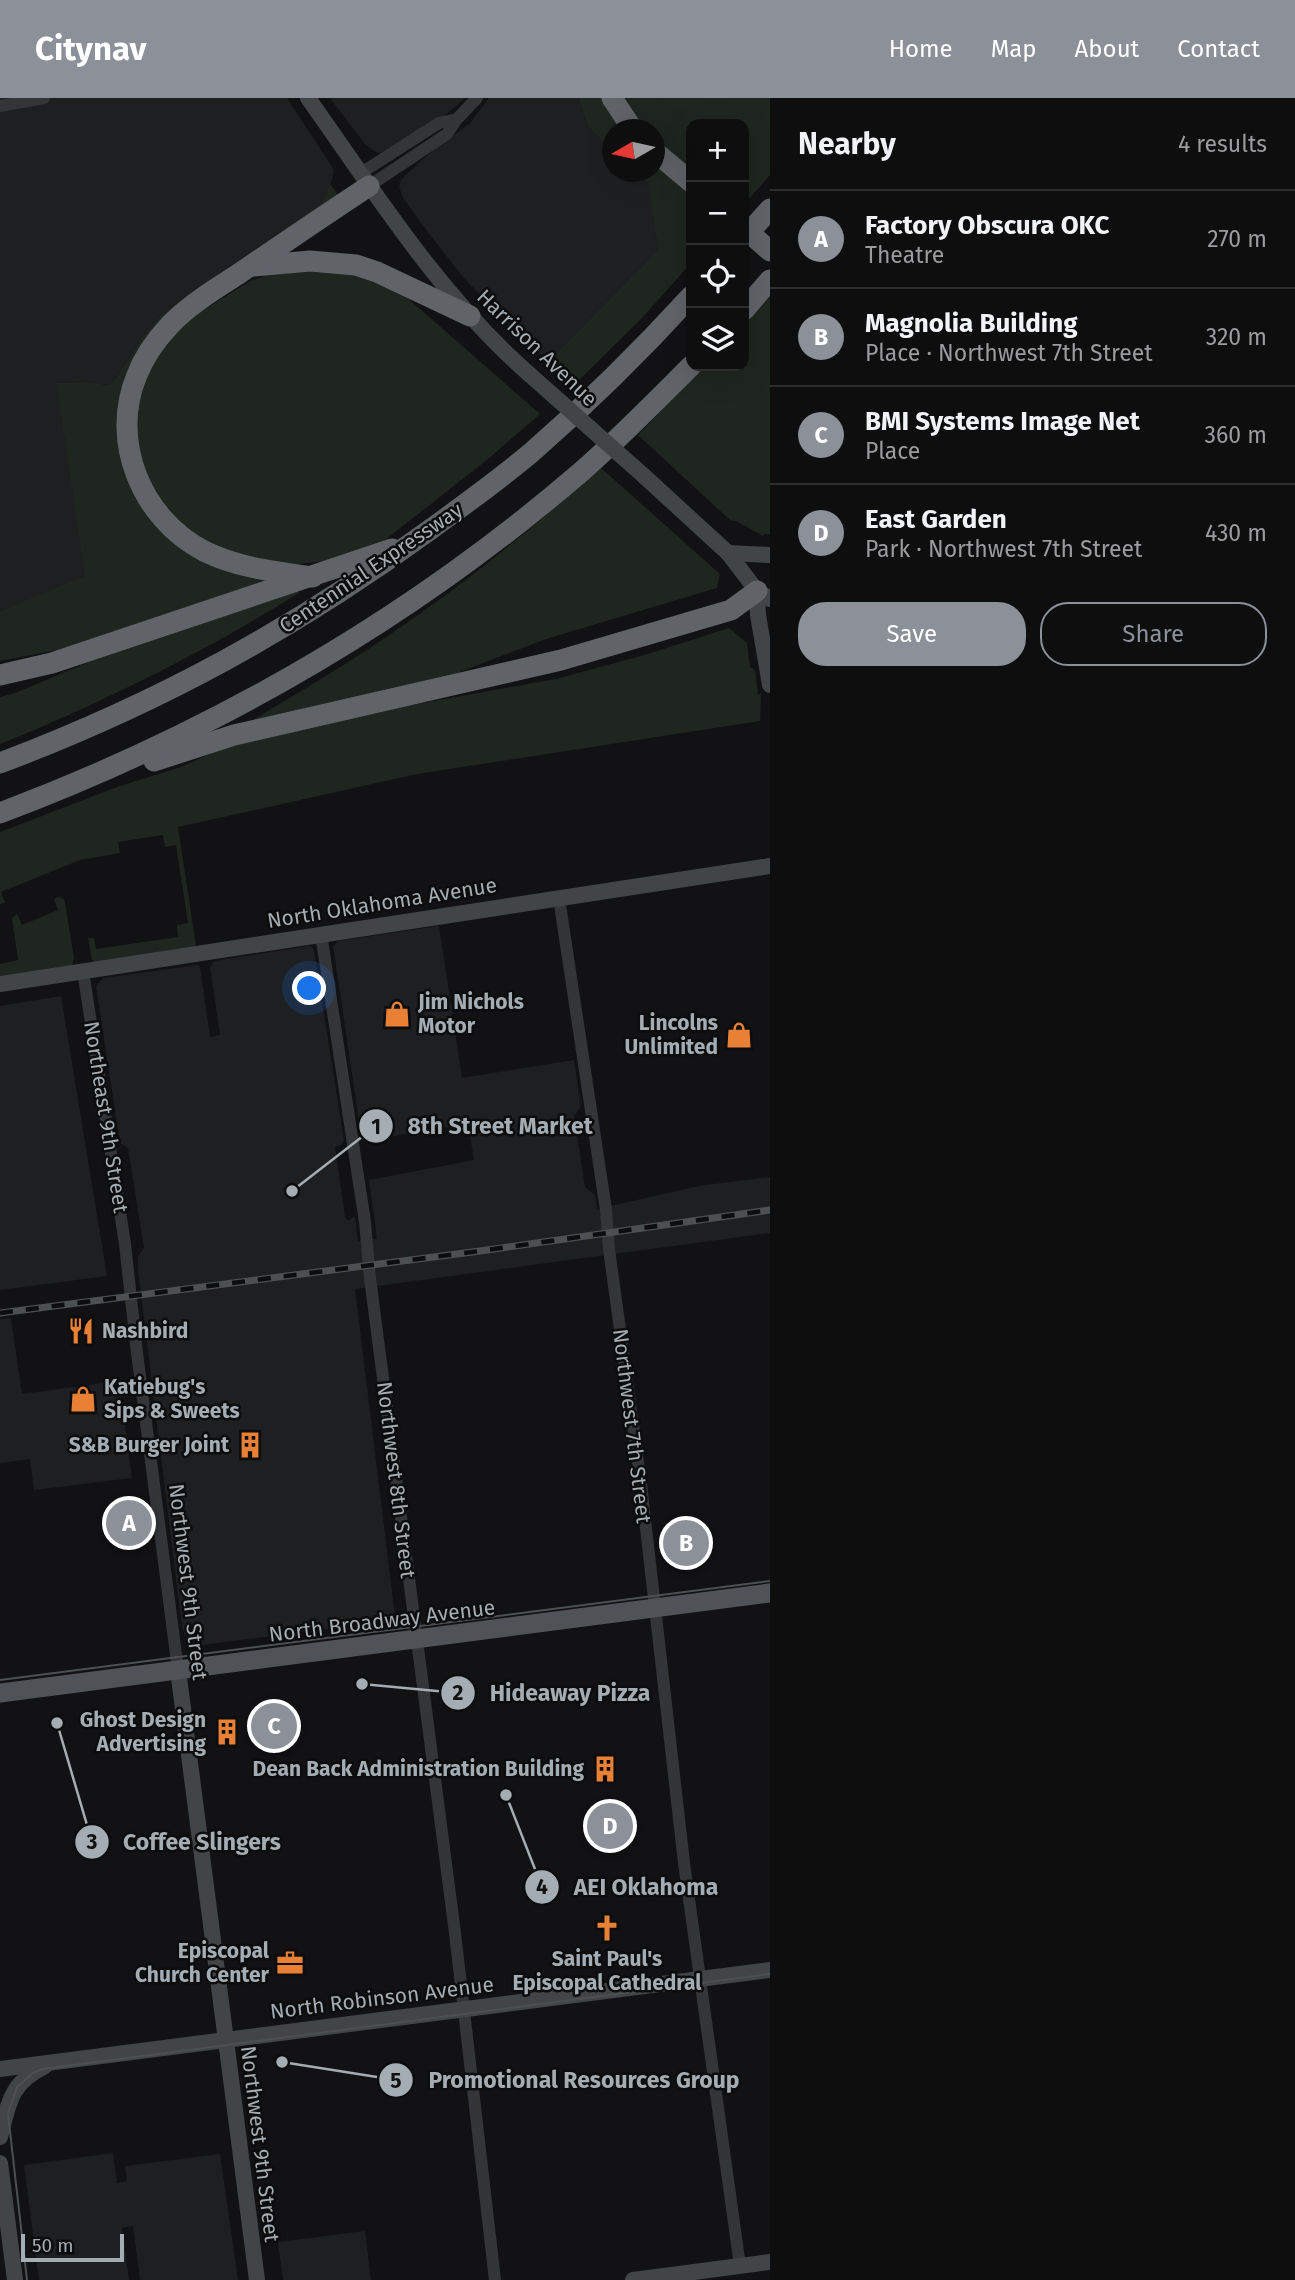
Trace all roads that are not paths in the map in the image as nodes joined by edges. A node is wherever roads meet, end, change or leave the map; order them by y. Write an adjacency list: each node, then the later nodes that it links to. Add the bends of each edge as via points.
1 (44, 98): 5 (street)
2 (308, 98): 9 (street, Harrison Avenue)
3 (477, 98): 9 (street, via 447,134)
4 (612, 98): 6 (highway)
5 (0, 106)
6 (626, 119)
7 (665, 160): 8 (highway)
8 (684, 176)
9 (365, 179): 14 (highway); 18 (street, Harrison Avenue)
10 (770, 209): 11 (highway)
11 (749, 232)
12 (749, 232): 13 (highway, bridge)
13 (770, 251)
14 (248, 267): 18 (highway, via 310,261 356,265); 23 (highway, via 170,324 145,359 128,408 131,462 148,500 178,536 225,560)
15 (770, 280): 17 (highway)
16 (686, 301): 20 (highway, Centennial Expressway, via 532,452)
17 (746, 308)
18 (470, 316): 21 (street, Harrison Avenue, bridge)
19 (686, 371): 28 (highway, via 581,472 403,608 221,716)
20 (414, 541): 23 (highway); 27 (highway, Centennial Expressway, via 347,589 219,665)
21 (728, 553): 22 (street); 24 (street, Harrison Avenue)
22 (770, 555)
23 (313, 577): 25 (highway, via 52,663)
24 (766, 592): 26 (street, via 758,615); 28 (highway, via 731,610 561,660 234,735)
25 (0, 675)
26 (770, 685)
27 (0, 764)
28 (56, 792): 29 (highway)
29 (0, 813)
30 (770, 866): 31 (street, North Oklahoma Avenue)
31 (559, 898): 32 (street, North Oklahoma Avenue); 37 (street, Northwest 7th Street, via 606,1210)
32 (321, 933): 33 (street, North Oklahoma Avenue); 38 (street, Northwest 8th Street, via 365,1222)
33 (83, 971): 34 (street, North Oklahoma Avenue); 35 (street, Northeast 9th Street)
34 (0, 984)
35 (128, 1263): 39 (street, Northwest 9th Street)
36 (770, 1593): 37 (main road, North Broadway Avenue)
37 (655, 1608): 38 (main road, North Broadway Avenue); 42 (street, Northwest 7th Street)
38 (416, 1639): 39 (main road, North Broadway Avenue); 43 (street, Northwest 8th Street)
39 (178, 1670): 40 (main road, North Broadway Avenue); 44 (street, Northwest 9th Street)
40 (0, 1693)
41 (770, 1970): 42 (street, North Robinson Avenue)
42 (701, 1979): 43 (street, North Robinson Avenue); 50 (street, Northwest 7th Street)
43 (464, 2009): 44 (street, North Robinson Avenue); 53 (street, Northwest 8th Street)
44 (226, 2039): 45 (street, North Robinson Avenue); 52 (street, Northwest 9th Street)
45 (54, 2062): 46 (street, North Robinson Avenue); 47 (street, via 32,2072 16,2087)
46 (0, 2069)
47 (0, 2137)
48 (0, 2163): 51 (street)
49 (770, 2262): 50 (street)
50 (740, 2266): 54 (street)
51 (15, 2280)
52 (257, 2280)
53 (495, 2280)
54 (632, 2280)

